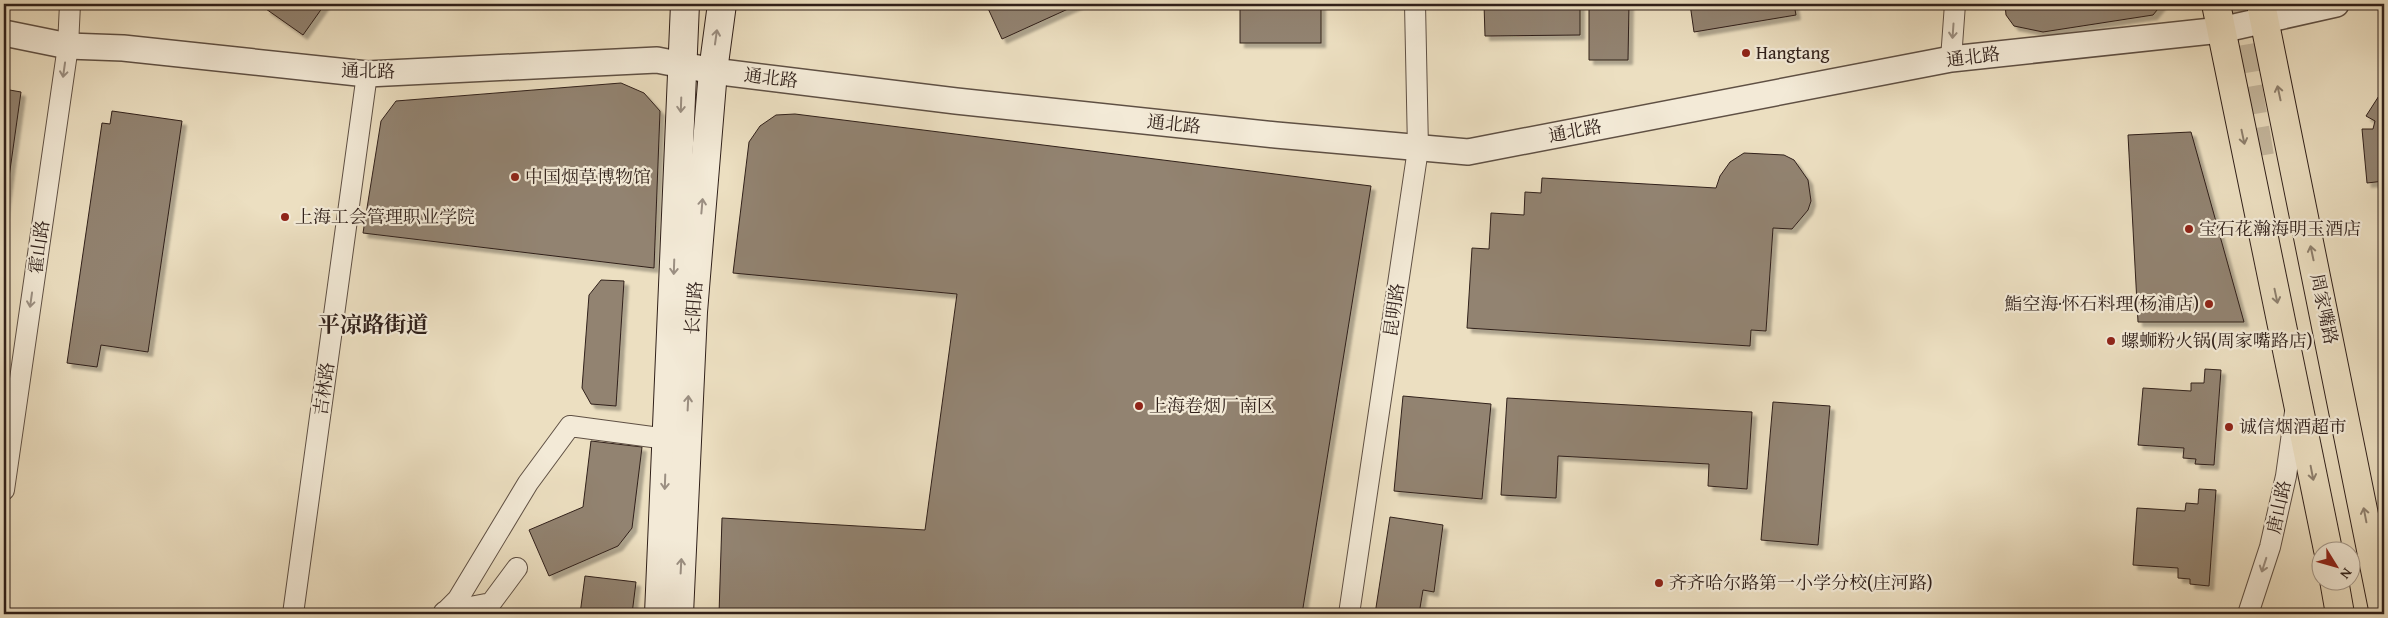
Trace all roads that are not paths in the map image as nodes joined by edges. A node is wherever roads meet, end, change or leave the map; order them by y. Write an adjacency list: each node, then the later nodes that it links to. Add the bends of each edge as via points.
1 (70, 4): 10 (street, 霍山路)
2 (685, 4): 12 (main road, 长阳路)
3 (722, 4): 13 (main road, 长阳路, one-way to 3)
4 (1415, 4): 15 (street, 昆明路)
5 (1955, 4): 11 (street, one-way to 11)
6 (2336, 4): 7 (street, 通北路)
7 (2263, 12): 8 (street, 通北路); 29 (main road, 周家嘴路, one-way to 7)
8 (2219, 17): 11 (street, 通北路); 16 (main road, one-way to 16)
9 (4, 33): 10 (street, 通北路)
10 (68, 46): 14 (street, 通北路, via 123,48); 18 (street, 霍山路, one-way to 18)
11 (1951, 59): 15 (street, 通北路, via 1468,152)
12 (683, 65): 13 (street, 通北路); 14 (street, 通北路, via 657,60); 17 (main road, 长阳路, one-way to 17)
13 (713, 71): 15 (street, 通北路); 25 (main road, 长阳路, one-way to 13, via 693,312)
14 (367, 74): 23 (street, 吉林路)
15 (1418, 149): 26 (street, 昆明路)
16 (2297, 398): 19 (main road, one-way to 19); 27 (street, 唐山路, one-way to 27, via 2286,476 2270,547)
17 (667, 439): 22 (street, via 570,426 528,483 458,599); 24 (main road, 长阳路, one-way to 24)
18 (4, 490)
19 (2326, 540)
20 (517, 568): 22 (street, via 491,603)
21 (2336, 590): 28 (main road)
22 (444, 613)
23 (293, 614)
24 (659, 614)
25 (678, 614)
26 (1349, 614)
27 (2248, 614)
28 (2340, 614)
29 (2384, 614)

